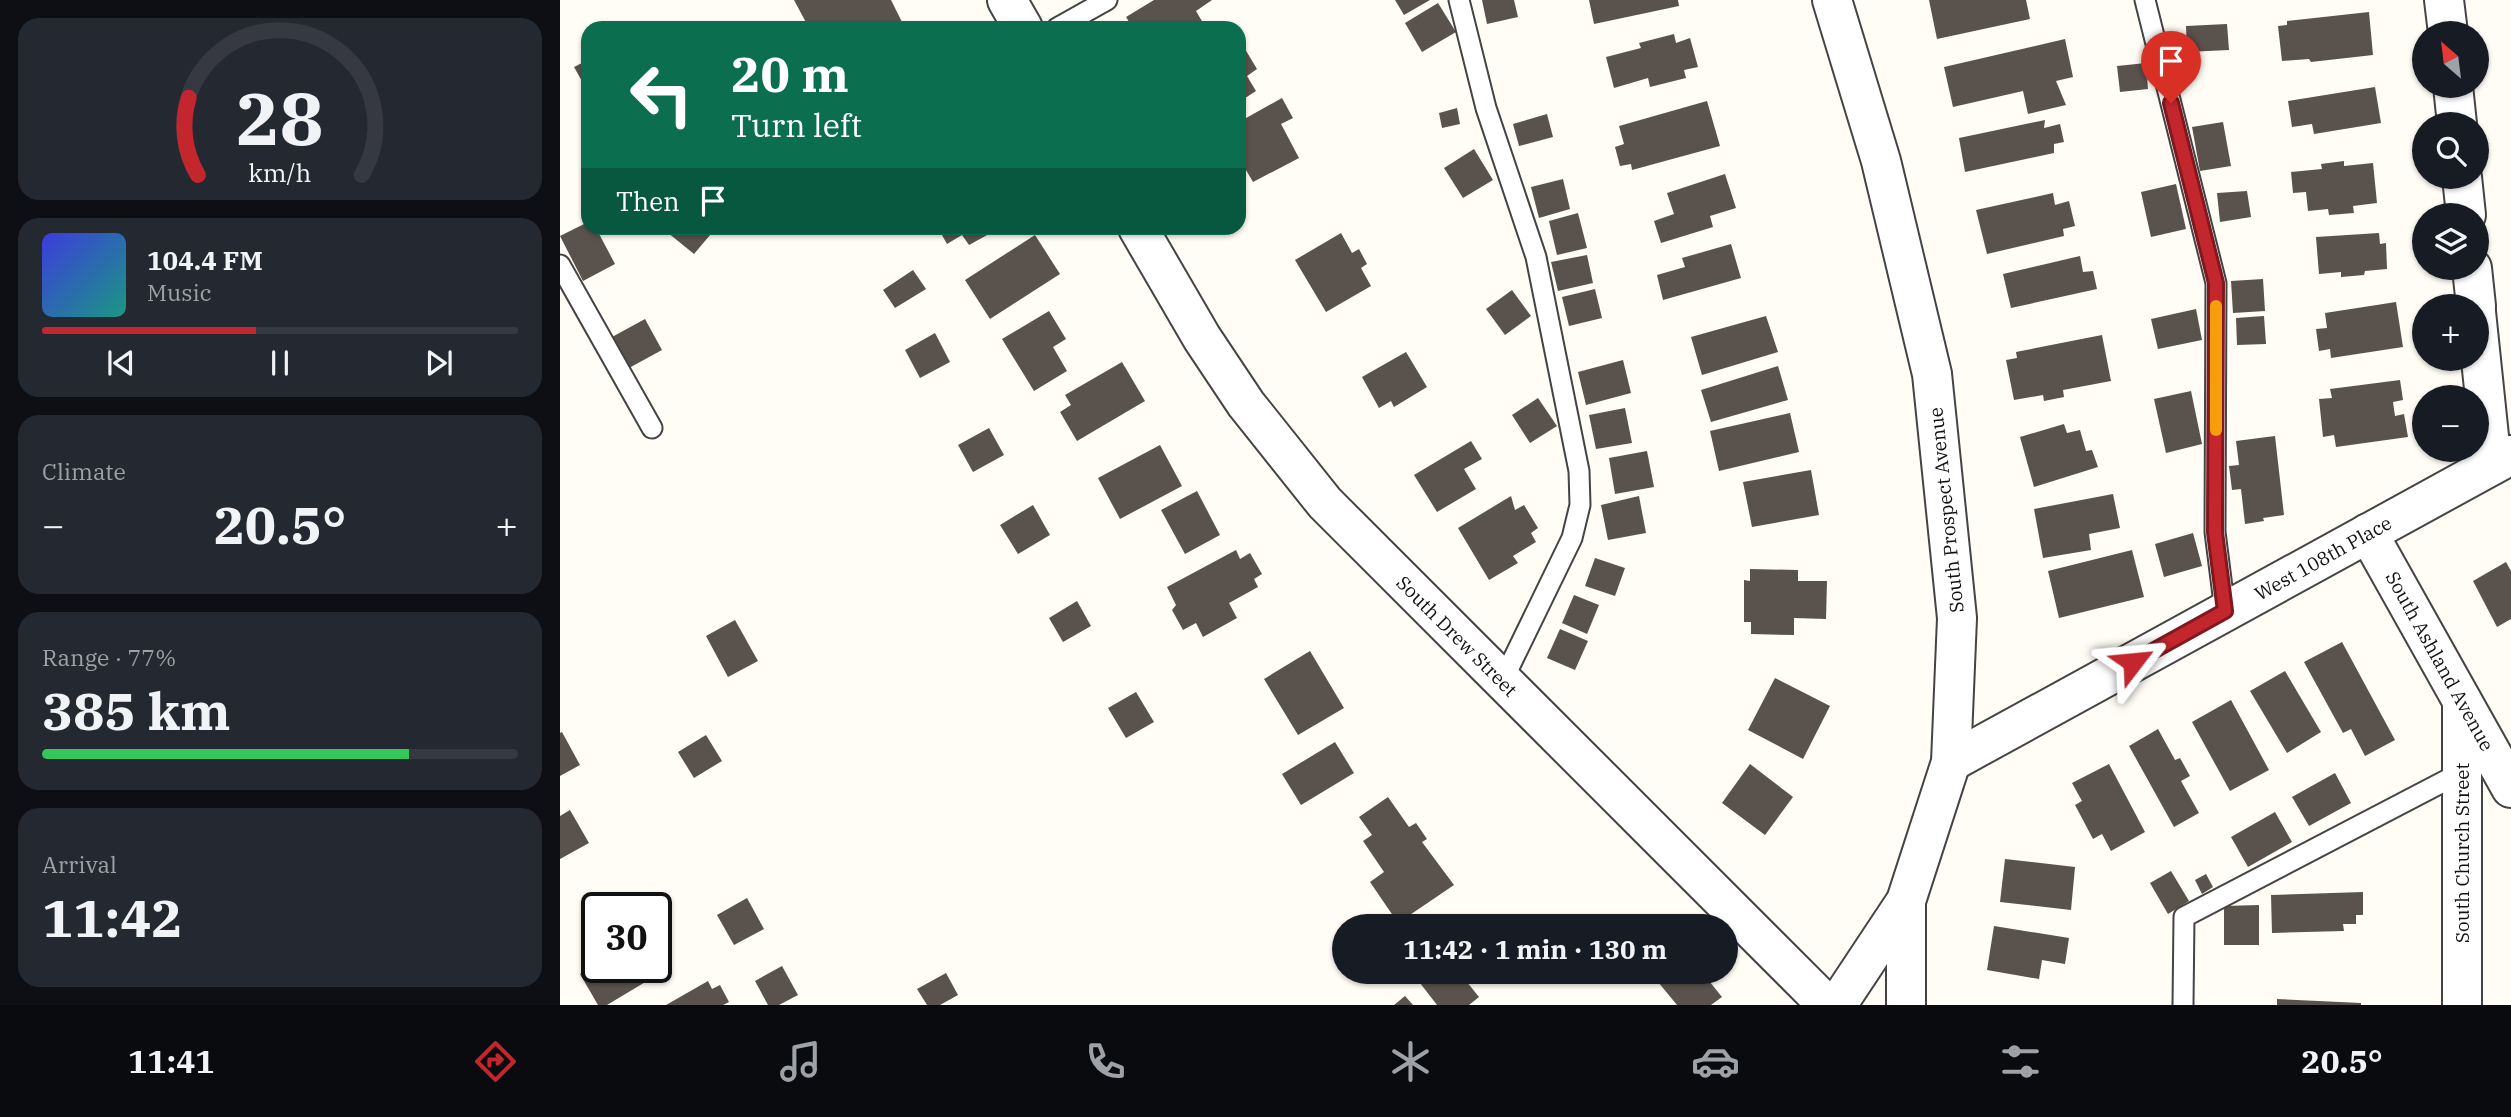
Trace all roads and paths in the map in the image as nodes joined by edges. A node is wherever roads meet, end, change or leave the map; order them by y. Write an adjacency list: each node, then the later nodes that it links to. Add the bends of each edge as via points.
1 (1006, 0): 7 (street)
2 (1107, 0): 8 (lane)
3 (1459, 0): 17 (lane, via 1486,108 1536,257 1578,471 1580,505 1572,538)
4 (1832, 0): 19 (street, South Prospect Avenue, via 1881,161 1932,374 1957,618)
5 (2145, 0): 16 (lane, via 2216,283 2215,532)
6 (2444, 0): 9 (street)
7 (1019, 21)
8 (1070, 21)
9 (2447, 21)
10 (1142, 235): 17 (street, South Drew Street, via 1202,338 1254,414 1325,503)
11 (560, 265): 13 (lane)
12 (2486, 371): 14 (street)
13 (652, 428)
14 (2501, 460): 15 (street, West 108th Place)
15 (2368, 533): 16 (street, West 108th Place); 18 (street, South Ashland Avenue)
16 (2225, 611): 19 (street, West 108th Place)
17 (1502, 682): 23 (street, South Drew Street)
18 (2462, 701): 20 (street, South Church Street); 21 (street, South Ashland Avenue)
19 (1951, 762): 22 (street, South Prospect Avenue)
20 (2462, 772): 26 (lane, via 2183,917); 27 (street, South Church Street)
21 (2511, 788)
22 (1906, 901): 24 (street, South Prospect Avenue); 25 (street)
23 (1826, 1005)
24 (1837, 1005)
25 (1906, 1005)
26 (2183, 1005)
27 (2462, 1005)

